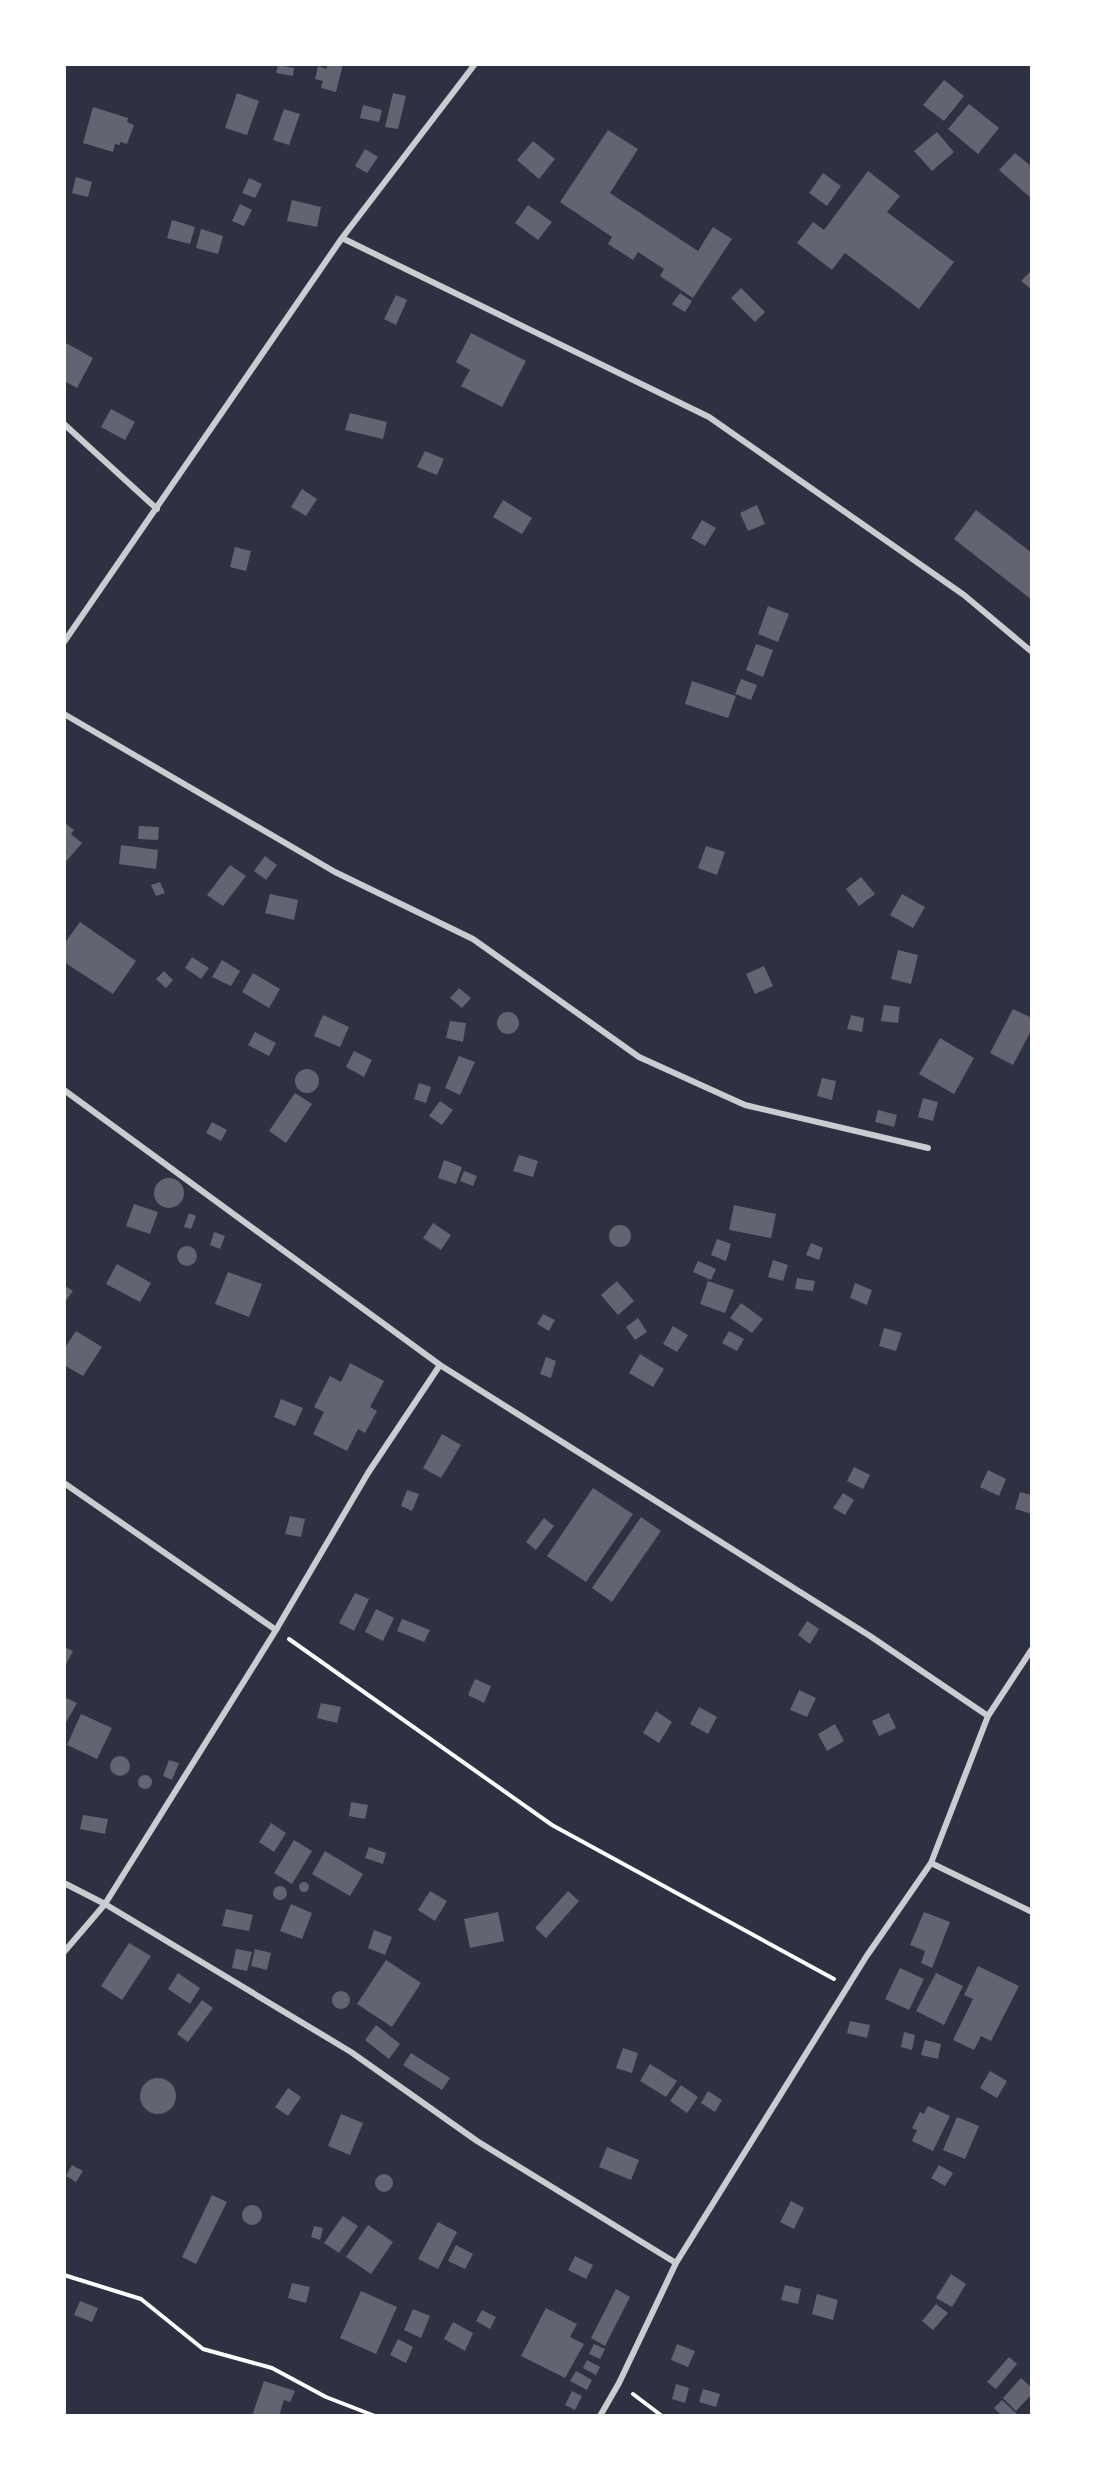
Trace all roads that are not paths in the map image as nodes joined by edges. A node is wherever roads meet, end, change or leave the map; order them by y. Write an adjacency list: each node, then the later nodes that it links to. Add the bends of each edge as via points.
1 (475, 64): 2 (street)
2 (342, 238): 4 (street); 6 (street, via 709,417 964,595)
3 (64, 424): 4 (street)
4 (157, 509): 5 (street)
5 (64, 642)
6 (1032, 652)
7 (64, 714): 9 (street, via 335,872 472,939 639,1057 745,1105)
8 (64, 1090): 10 (street)
9 (928, 1148)
10 (440, 1365): 12 (street, via 368,1473); 14 (street, via 870,1636)
11 (64, 1483): 12 (street)
12 (276, 1629): 17 (street)
13 (1032, 1649): 14 (street)
14 (988, 1716): 15 (street)
15 (931, 1863): 18 (street); 20 (street, via 848,1987)
16 (64, 1883): 17 (street)
17 (105, 1904): 19 (street); 20 (street, via 351,2052 477,2141)
18 (1032, 1912)
19 (64, 1952)
20 (676, 2263): 21 (street)
21 (600, 2415)

